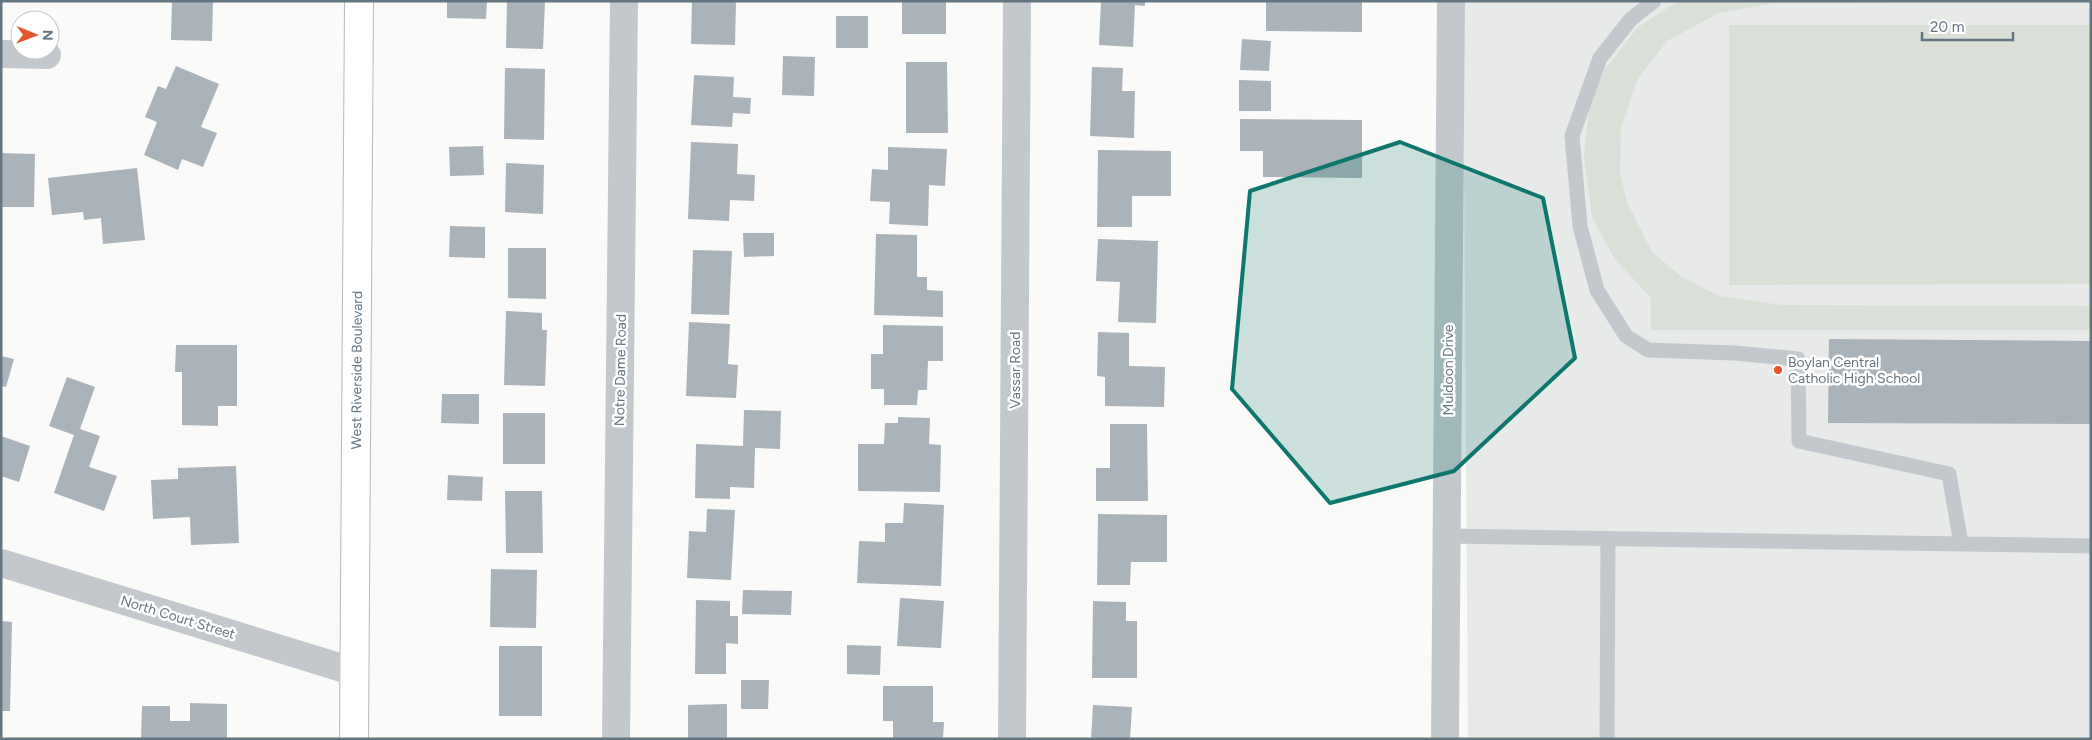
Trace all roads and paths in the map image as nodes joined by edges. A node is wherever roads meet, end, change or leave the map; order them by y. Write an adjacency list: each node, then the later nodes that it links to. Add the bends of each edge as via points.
1 (359, 1): 11 (main road, West Riverside Boulevard)
2 (624, 1): 13 (street, Notre Dame Road)
3 (1017, 1): 14 (street, Vassar Road)
4 (1451, 1): 6 (street, Muldoon Drive)
5 (1654, 1): 8 (lane, via 1631,19 1600,58 1572,136 1580,226 1598,290 1626,336 1648,350 1798,359 1800,441 1950,474)
6 (1447, 536): 7 (lane); 15 (street, Muldoon Drive)
7 (1608, 539): 8 (lane); 16 (lane)
8 (1961, 544): 9 (lane)
9 (2091, 546)
10 (1, 563): 11 (street, North Court Street)
11 (355, 672): 12 (main road, West Riverside Boulevard)
12 (354, 739)
13 (616, 739)
14 (1012, 739)
15 (1445, 739)
16 (1607, 739)

